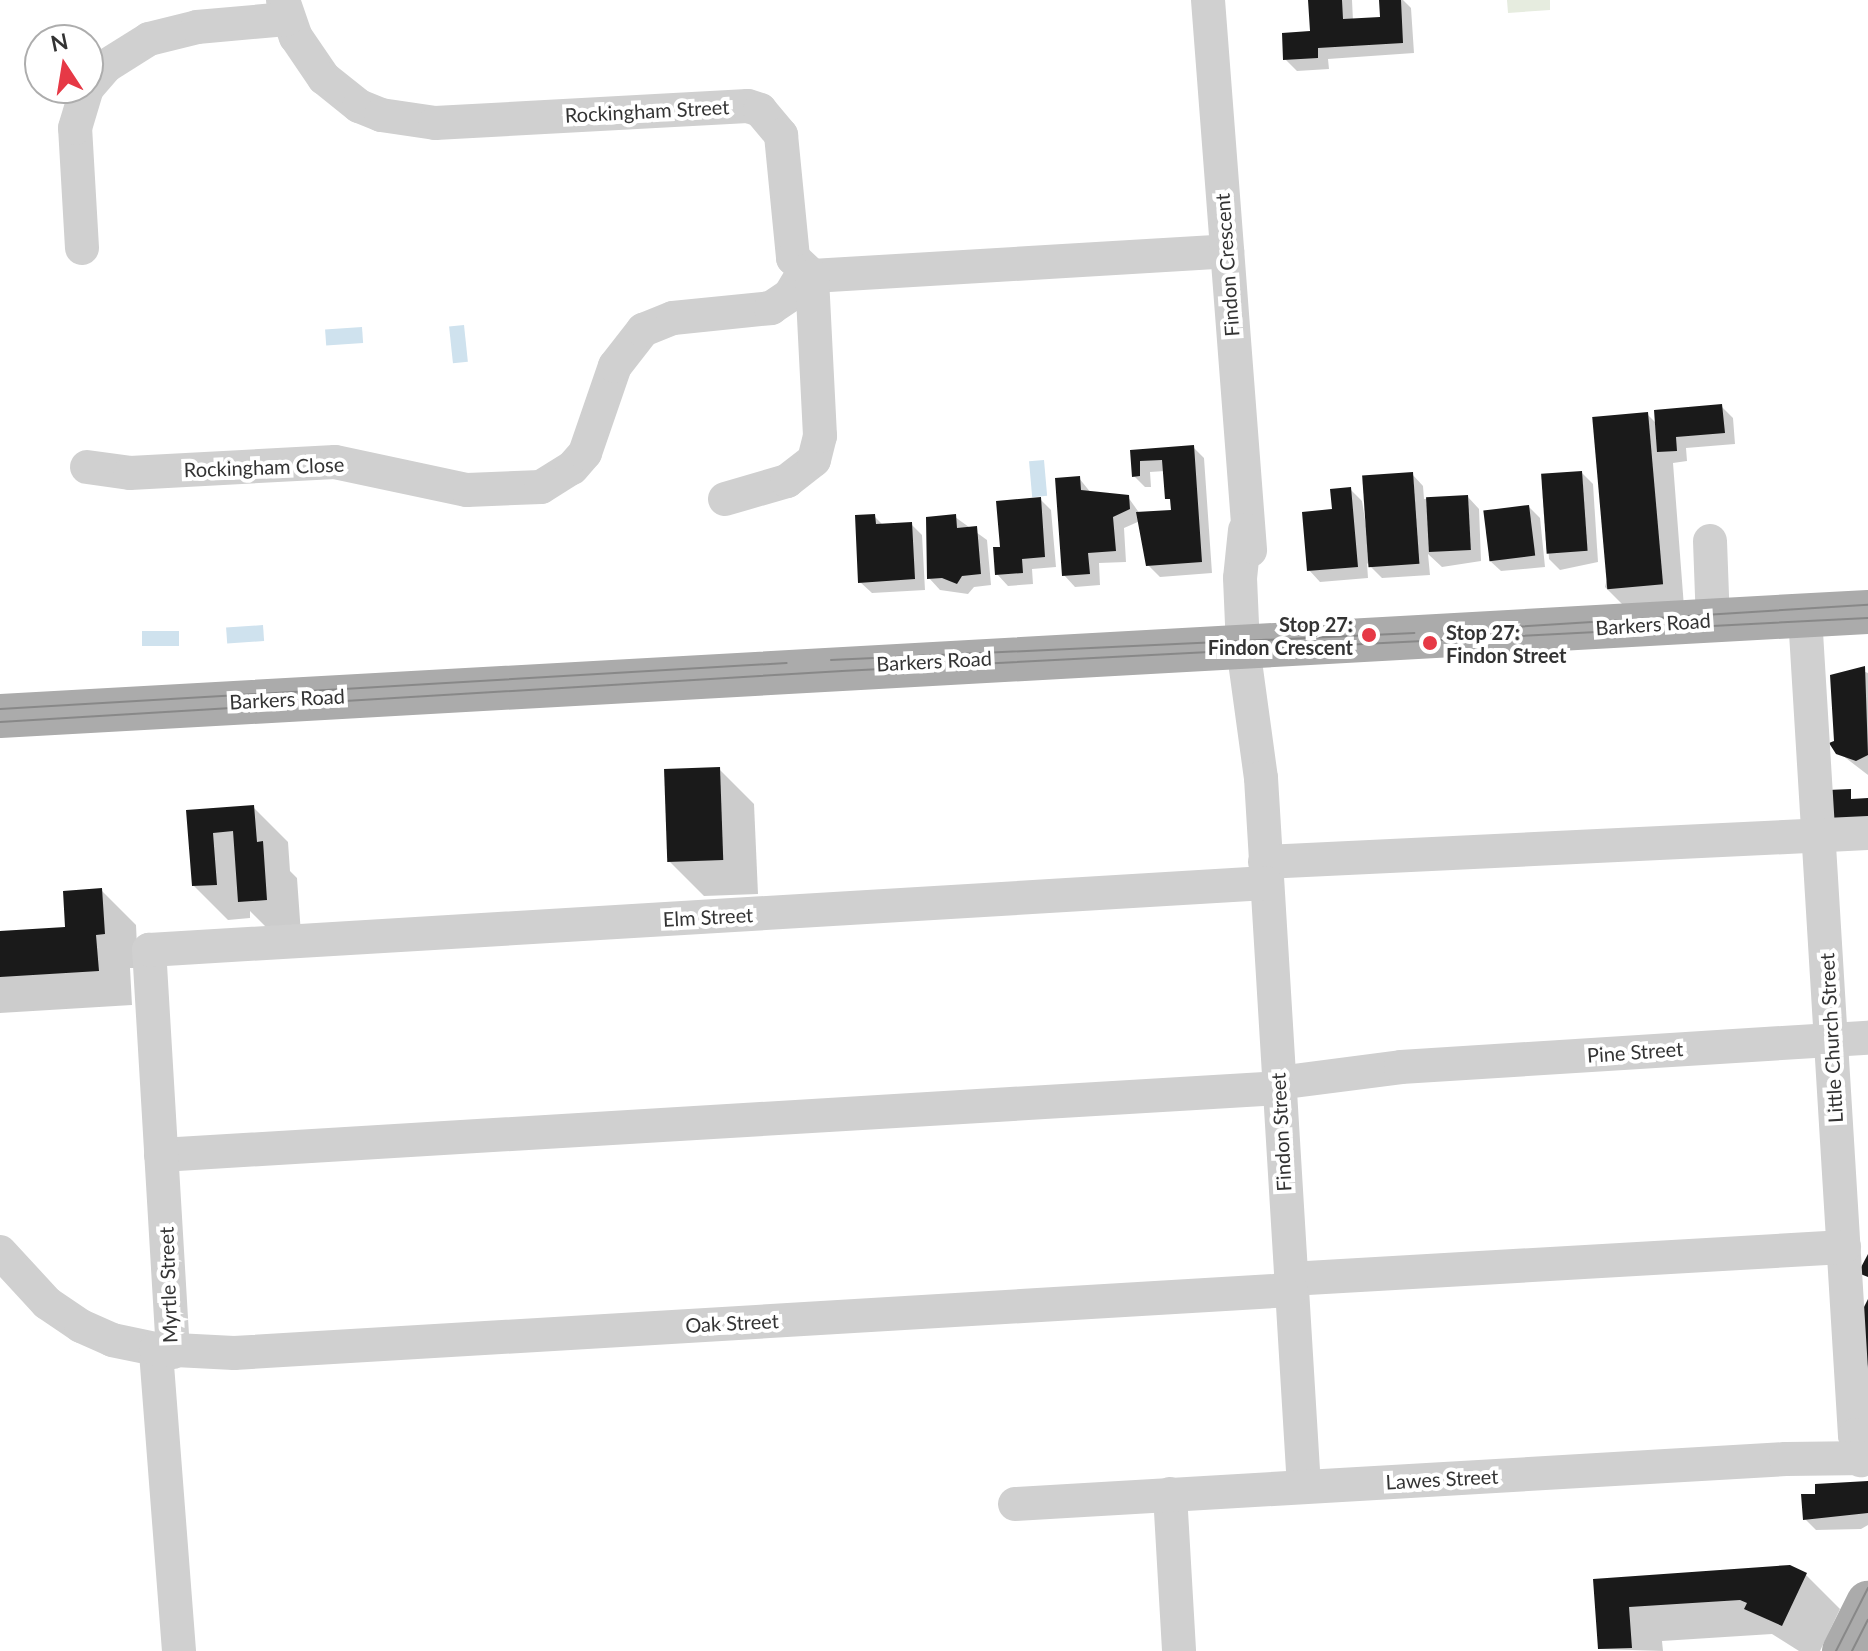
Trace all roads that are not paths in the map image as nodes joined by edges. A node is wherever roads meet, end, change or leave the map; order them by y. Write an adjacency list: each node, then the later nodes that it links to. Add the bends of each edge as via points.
1 (1208, 0): 6 (street, Findon Crescent)
2 (285, 9): 3 (street, via 149,39); 7 (street, Rockingham Street, via 308,58 339,92 381,115 408,121 748,106 760,110 781,135 790,248)
3 (104, 68)
4 (83, 104): 5 (street, via 75,128)
5 (82, 248)
6 (1227, 251): 7 (street); 14 (street, Findon Crescent, via 1245,530 1240,578)
7 (808, 274): 8 (street, Rockingham Close, via 771,308 673,318 643,330 615,366 585,453 541,487 519,492 455,489 363,464 335,462 130,473); 9 (street, via 820,436 814,460 787,481)
8 (87, 467)
9 (725, 499)
10 (1710, 541): 13 (street)
11 (1868, 612): 12 (main road, Barkers Road)
12 (1805, 616): 13 (main road, Barkers Road); 17 (street, Little Church Street)
13 (1713, 621): 14 (main road, Barkers Road)
14 (1252, 647): 15 (main road, Barkers Road); 18 (street, Findon Street)
15 (0, 716)
16 (1868, 833): 17 (street, Elm Street)
17 (1818, 836): 18 (street, Elm Street); 21 (street, Little Church Street)
18 (1266, 872): 19 (street, Elm Street); 22 (street, Findon Street)
19 (149, 950): 23 (street, Myrtle Street)
20 (1868, 1038): 21 (street, Pine Street)
21 (1831, 1040): 22 (street, Pine Street); 24 (street, Little Church Street)
22 (1278, 1078): 23 (street, Pine Street); 26 (street, Findon Street)
23 (161, 1155): 27 (street, Myrtle Street)
24 (1844, 1247): 26 (street, Oak Street); 28 (street, Little Church Street, via 1855,1435)
25 (0, 1252): 27 (street, Oak Street, via 47,1303 81,1326 112,1340)
26 (1290, 1284): 27 (street, Oak Street, via 234,1353); 29 (street, Findon Street)
27 (164, 1350): 33 (street, Myrtle Street)
28 (1864, 1459): 29 (street, Lawes Street)
29 (1304, 1487): 30 (street, Lawes Street)
30 (1170, 1494): 31 (street, Lawes Street); 34 (street)
31 (1015, 1504)
32 (1868, 1603): 35 (main road)
33 (179, 1651)
34 (1179, 1651)
35 (1844, 1651)

